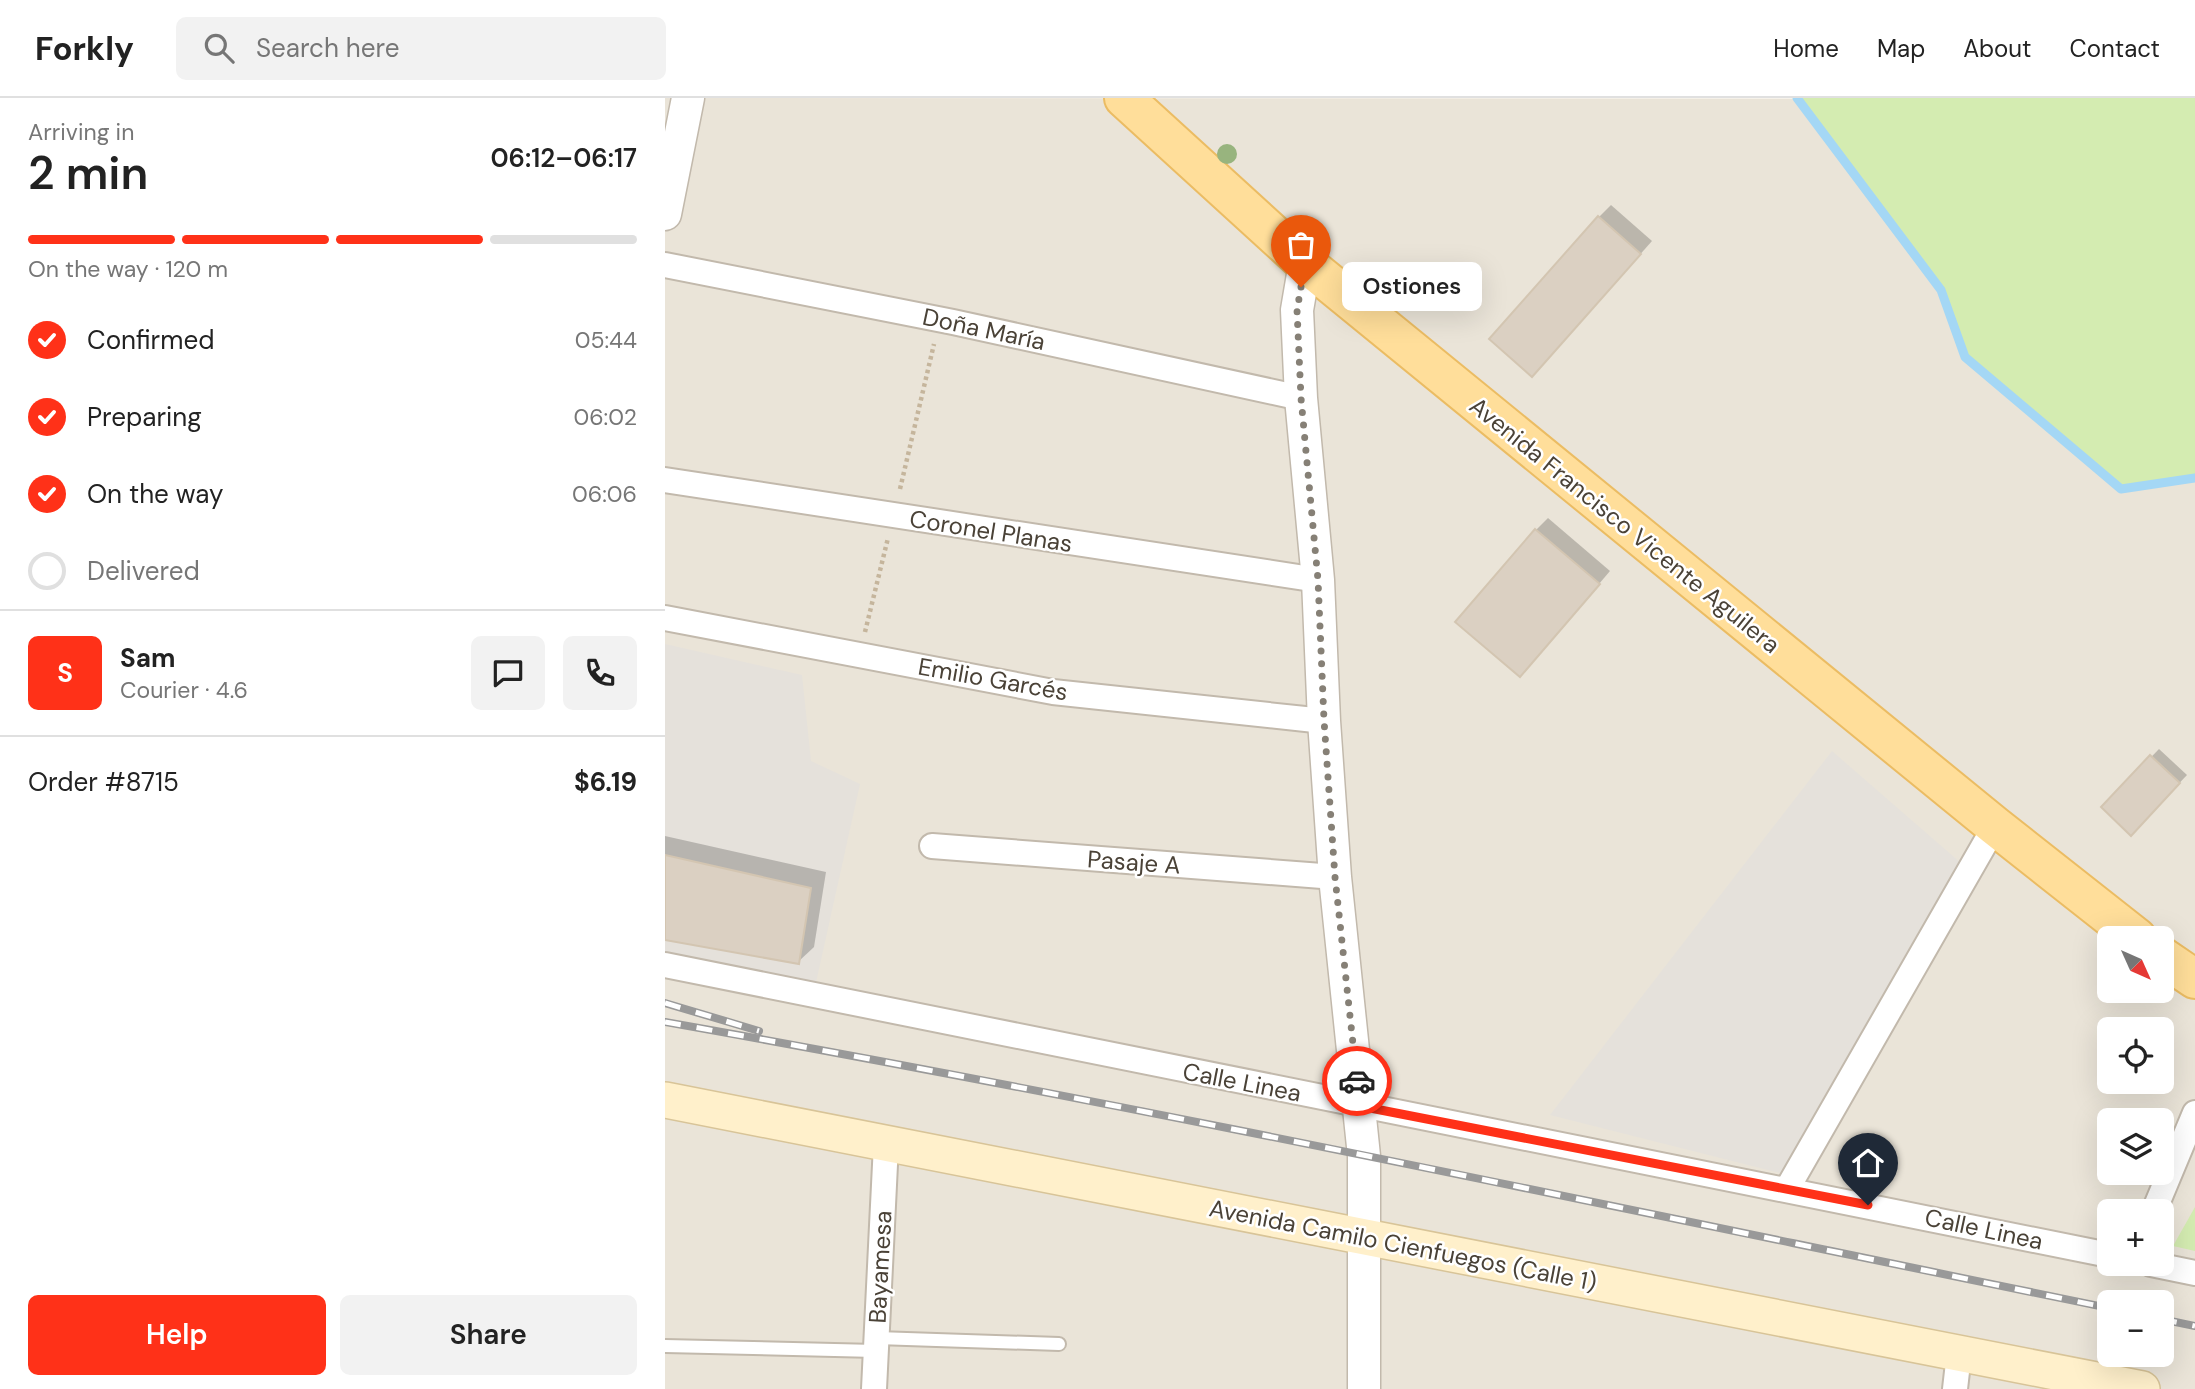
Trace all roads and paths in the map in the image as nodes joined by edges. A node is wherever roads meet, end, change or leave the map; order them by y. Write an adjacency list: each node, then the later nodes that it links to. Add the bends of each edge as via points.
1 (688, 98): 3 (street)
2 (1124, 98): 4 (main road, Avenida Francisco Vicente Aguilera)
3 (665, 214)
4 (1305, 264): 6 (street, via 1297,310); 11 (main road, Avenida Francisco Vicente Aguilera)
5 (665, 265): 6 (street, Doña María)
6 (1301, 398): 8 (street)
7 (665, 481): 8 (street, Coronel Planas)
8 (1318, 580): 10 (street)
9 (665, 618): 10 (street, Emilio Garcés, via 1053,692)
10 (1324, 720): 13 (street)
11 (1995, 826): 14 (main road, Avenida Francisco Vicente Aguilera); 22 (street)
12 (932, 846): 13 (street, Pasaje A)
13 (1335, 877): 19 (street)
14 (2122, 926)
15 (665, 965): 19 (street, Calle Linea)
16 (2174, 965): 17 (main road)
17 (2195, 979)
18 (665, 1100): 21 (main road, Avenida Camilo Cienfuegos (Calle 1))
19 (1360, 1106): 22 (street, Calle Linea); 24 (street, via 1366,1201)
20 (2195, 1113): 23 (street)
21 (886, 1144): 24 (main road, Avenida Camilo Cienfuegos (Calle 1)); 29 (street, Bayamesa)
22 (1787, 1189): 25 (street, Calle Linea)
23 (2159, 1199)
24 (1363, 1237): 31 (main road, Avenida Camilo Cienfuegos (Calle 1)); 33 (street)
25 (2097, 1253)
26 (2174, 1269): 27 (street)
27 (2195, 1273)
28 (1059, 1344): 29 (lane)
29 (877, 1345): 30 (lane); 32 (street, Bayamesa)
30 (665, 1346)
31 (1959, 1354): 34 (street); 35 (main road, Avenida Camilo Cienfuegos (Calle 1))
32 (874, 1389)
33 (1364, 1389)
34 (1955, 1389)
35 (2142, 1389)

